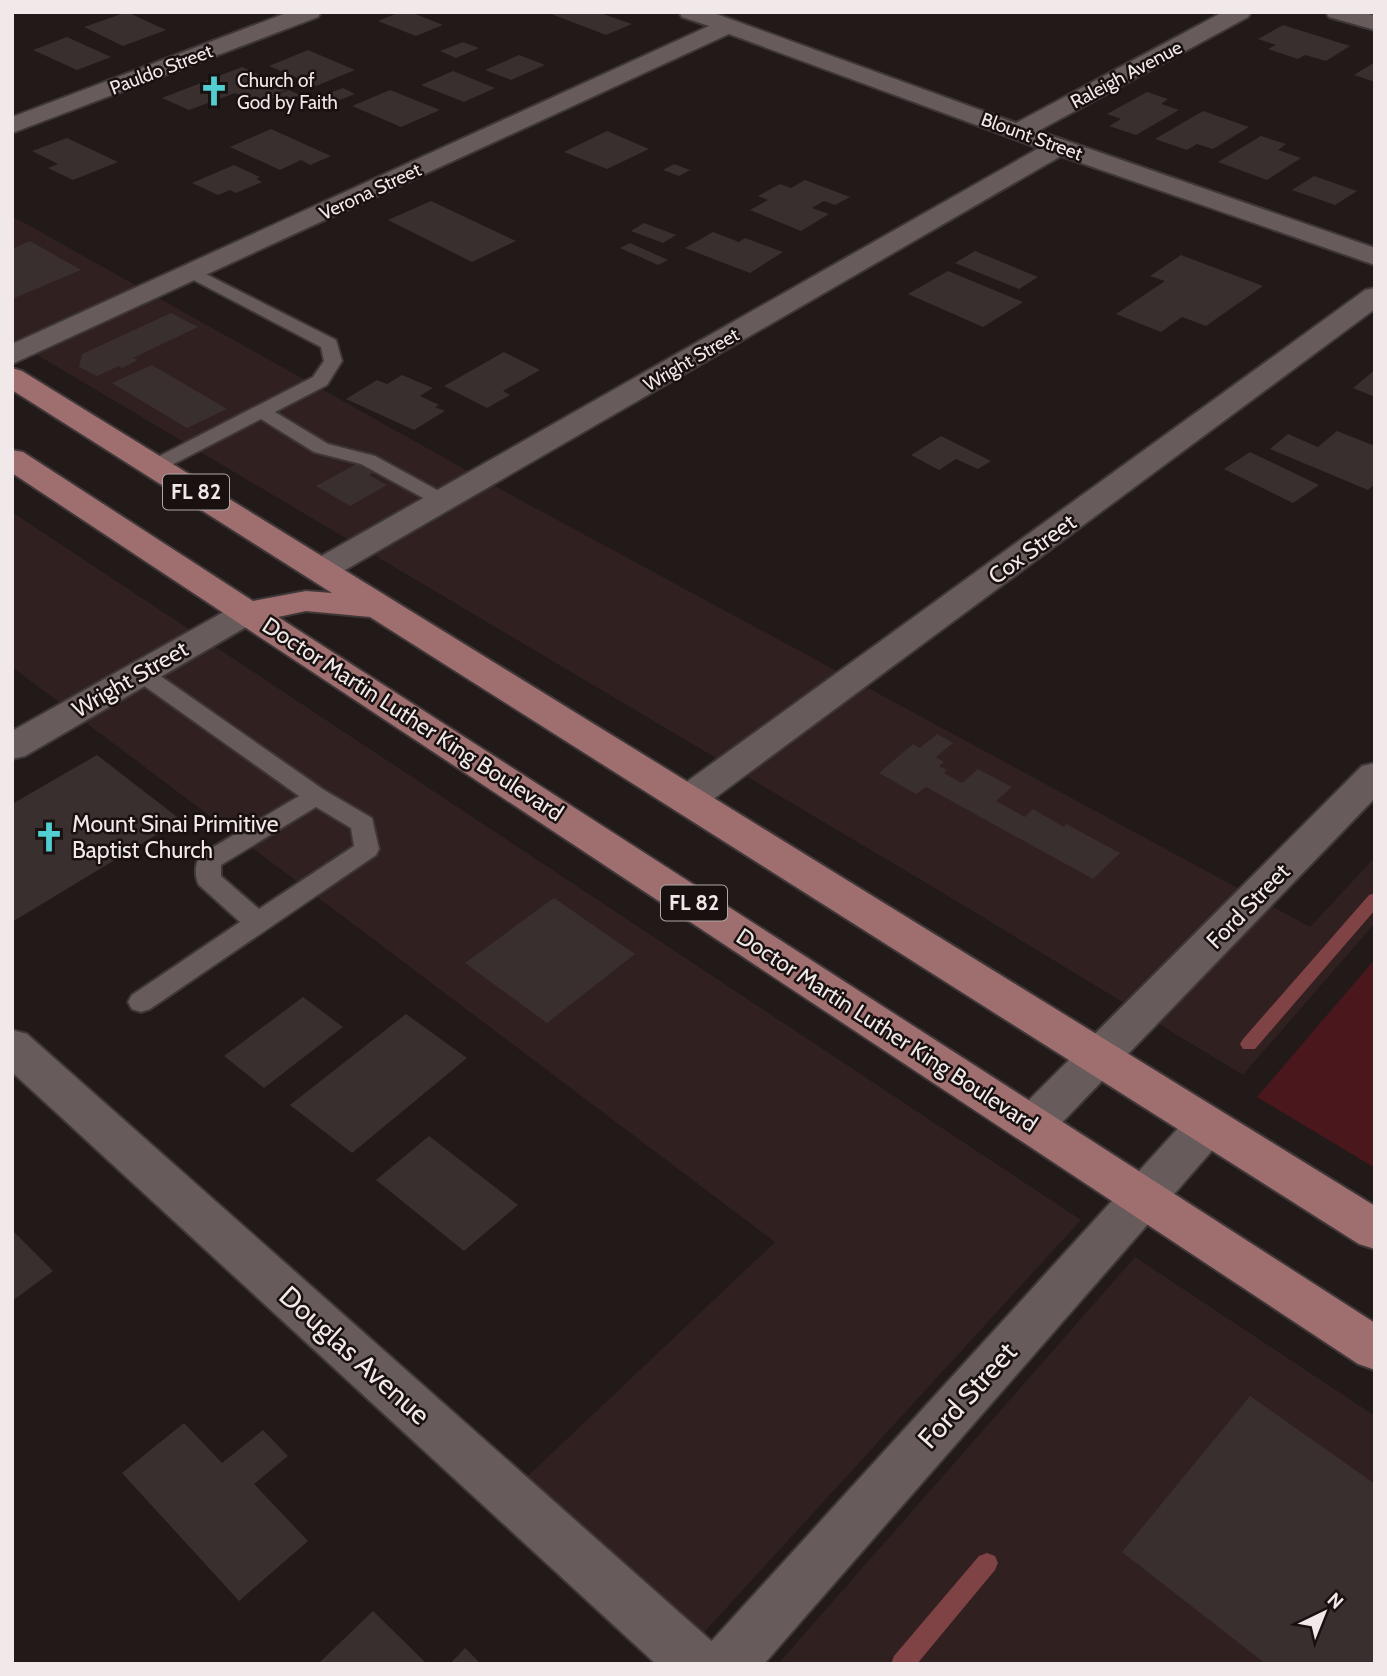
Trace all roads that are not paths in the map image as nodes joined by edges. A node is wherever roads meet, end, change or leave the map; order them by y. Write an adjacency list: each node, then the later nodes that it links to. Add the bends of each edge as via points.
1 (310, 12): 7 (street, Pauldo Street)
2 (690, 12): 6 (street, Blount Street)
3 (1337, 12): 5 (street)
4 (1236, 14): 8 (street, Raleigh Avenue)
5 (1375, 23)
6 (728, 26): 8 (street, Blount Street); 11 (street, Verona Street)
7 (12, 126)
8 (1020, 131): 9 (street, Blount Street)
9 (1059, 147): 10 (street, Blount Street); 18 (street, Wright Street)
10 (1375, 257)
11 (192, 272): 13 (street, Verona Street); 15 (lane, via 330,344 333,361 320,381)
12 (1375, 296): 26 (street, Cox Street)
13 (12, 355)
14 (12, 377): 17 (main road, FL 82)
15 (261, 411): 17 (lane); 18 (lane, via 321,448 368,460)
16 (12, 458): 21 (main road, Doctor Martin Luther King Boulevard / FL 82)
17 (155, 466): 19 (main road, FL 82)
18 (443, 501): 19 (street, Wright Street)
19 (321, 570): 20 (main road, FL 82)
20 (381, 607): 21 (main road, via 306,601); 26 (main road, FL 82)
21 (248, 612): 22 (street, Wright Street); 31 (main road, Doctor Martin Luther King Boulevard / FL 82)
22 (141, 673): 23 (street, Wright Street); 25 (lane)
23 (12, 747)
24 (1375, 775): 30 (street, Ford Street)
25 (316, 796): 27 (lane, via 209,861 208,879); 27 (lane, via 363,824 367,849)
26 (687, 800): 30 (main road, FL 82)
27 (257, 922): 28 (lane)
28 (142, 1002)
29 (12, 1046): 36 (street, Douglas Avenue)
30 (1100, 1058): 31 (street, Ford Street); 32 (main road, FL 82)
31 (1032, 1125): 33 (main road, Doctor Martin Luther King Boulevard / FL 82)
32 (1207, 1126): 33 (street, Ford Street); 34 (main road, FL 82)
33 (1144, 1198): 35 (main road, Doctor Martin Luther King Boulevard / FL 82); 37 (street, Ford Street)
34 (1375, 1230)
35 (1375, 1349)
36 (697, 1664)
37 (727, 1664)

